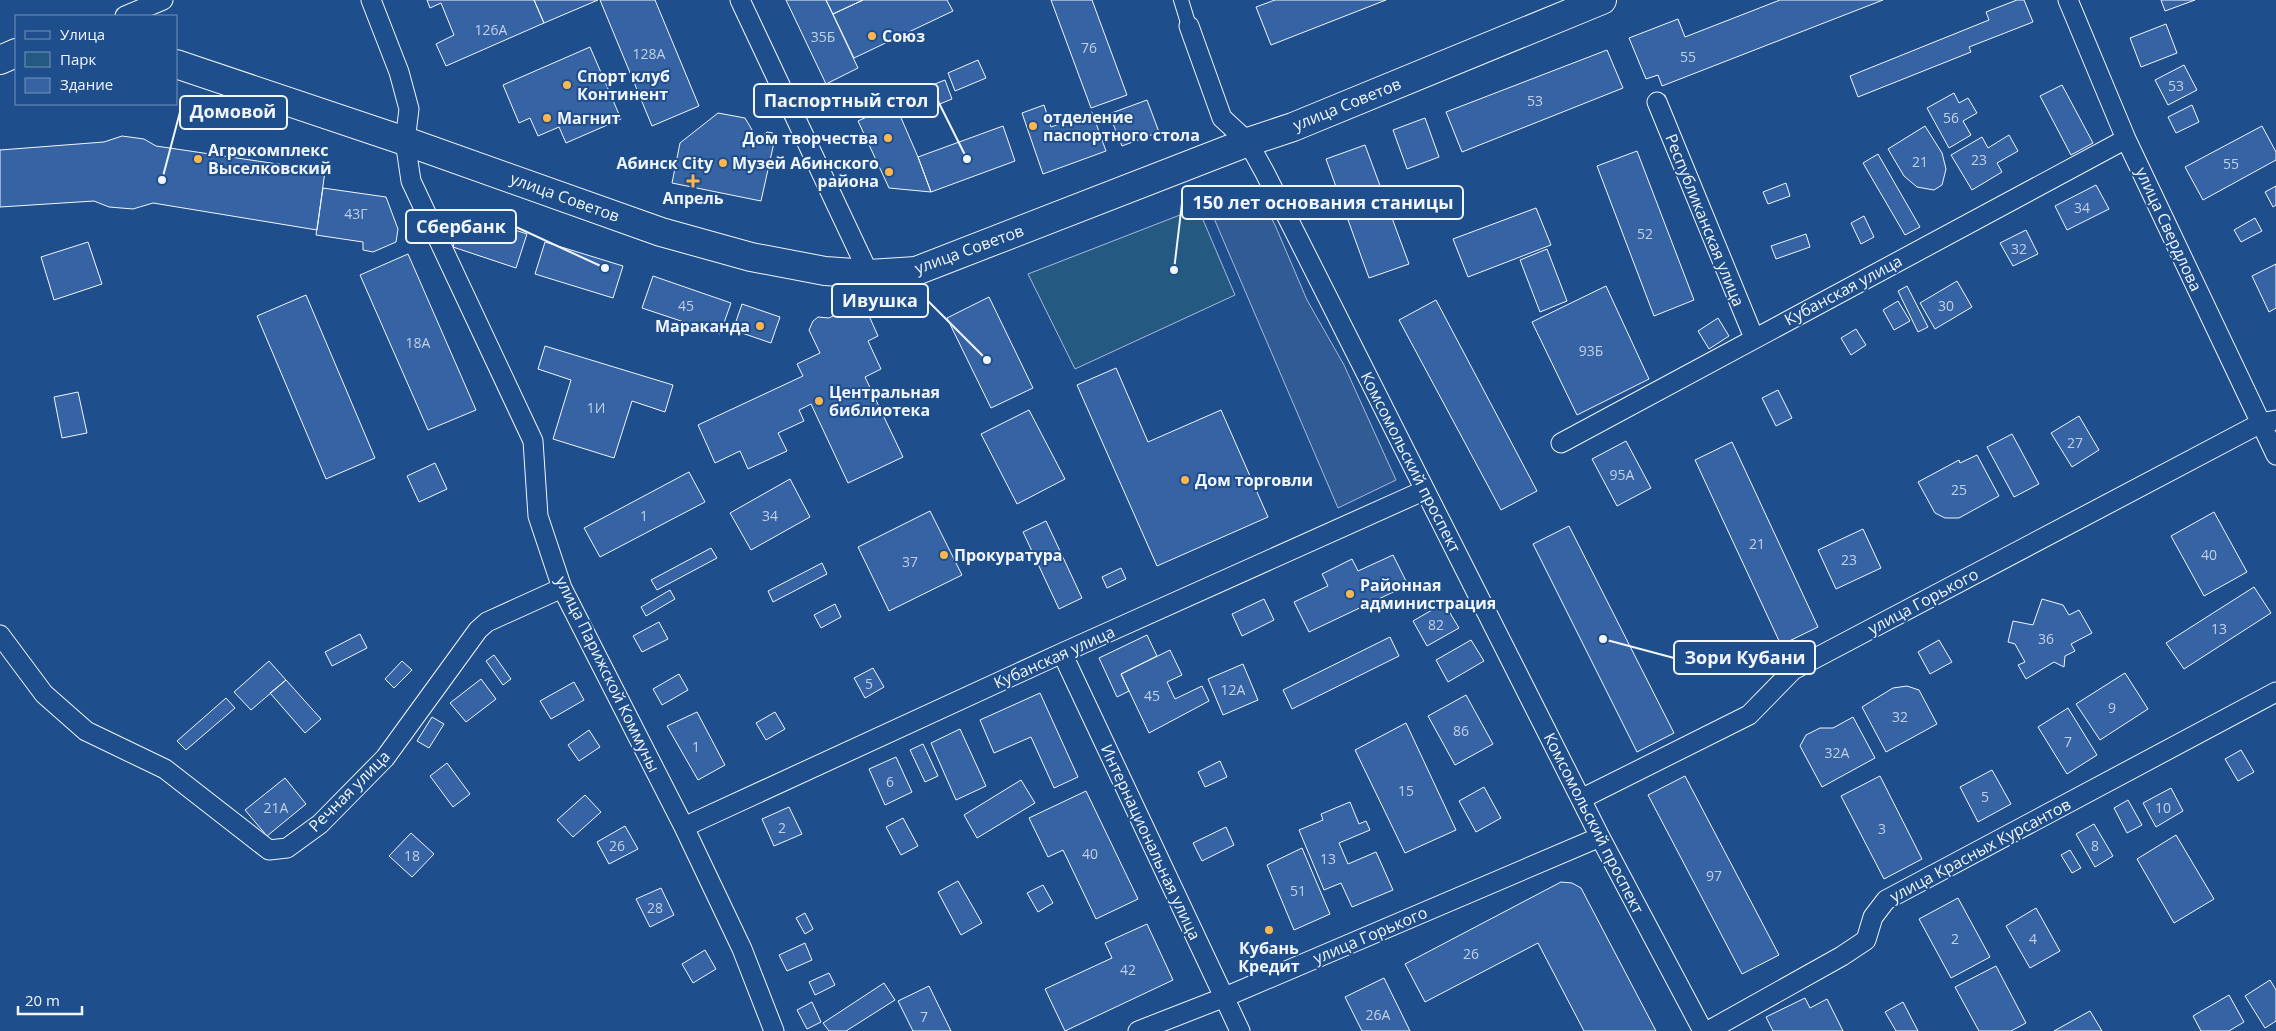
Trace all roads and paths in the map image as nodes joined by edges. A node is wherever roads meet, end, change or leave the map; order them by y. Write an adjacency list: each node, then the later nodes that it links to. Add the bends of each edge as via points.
1 (163, 0): 7 (street)
2 (371, 0): 14 (street, улица Парижской Коммуны, via 399,72 409,109)
3 (740, 0): 16 (street)
4 (1181, 0): 8 (street, Комсомольский проспект)
5 (1602, 0): 15 (main road, улица Советов, via 1293,127)
6 (2068, 0): 13 (street, улица Свердлова)
7 (127, 15)
8 (1189, 26): 15 (street, Комсомольский проспект, via 1222,118)
9 (15, 54): 10 (main road)
10 (0, 60)
11 (178, 65): 14 (main road, улица Советов)
12 (1657, 102): 17 (street, Республиканская улица)
13 (2126, 139): 17 (street, Кубанская улица); 18 (street, улица Свердлова)
14 (405, 141): 16 (main road, улица Советов, via 661,232 751,258 825,271); 22 (street, улица Парижской Коммуны, via 411,181 532,442 538,516)
15 (1248, 142): 16 (main road, улица Советов, via 916,271); 21 (street, Комсомольский проспект, via 1320,278)
16 (869, 274)
17 (1754, 338): 19 (street, Кубанская улица)
18 (2268, 422): 20 (street, улица Свердлова); 26 (street, улица Горького, via 1793,670 1749,715)
19 (1561, 443)
20 (2276, 456)
21 (1425, 490): 24 (street, Кубанская улица); 26 (street, Комсомольский проспект)
22 (562, 588): 23 (street, Речная улица, via 487,622 478,630 385,758 320,824 287,848 269,850 165,769 86,730 44,694); 27 (street, улица Парижской Коммуны)
23 (0, 635)
24 (1062, 653): 27 (street, Кубанская улица); 29 (street, Интернациональная улица)
25 (2276, 692): 34 (street, улица Красных Курсантов, via 1886,900 1873,917 1866,940)
26 (1581, 799): 28 (street, Комсомольский проспект)
27 (684, 827): 30 (street, улица Парижской Коммуны, via 742,949)
28 (1600, 837): 29 (street, улица Горького); 33 (street, Комсомольский проспект)
29 (1225, 997): 31 (street, улица Горького); 32 (street, Интернациональная улица)
30 (774, 1031)
31 (1138, 1031)
32 (1240, 1031)
33 (1703, 1031)
34 (1708, 1031)

